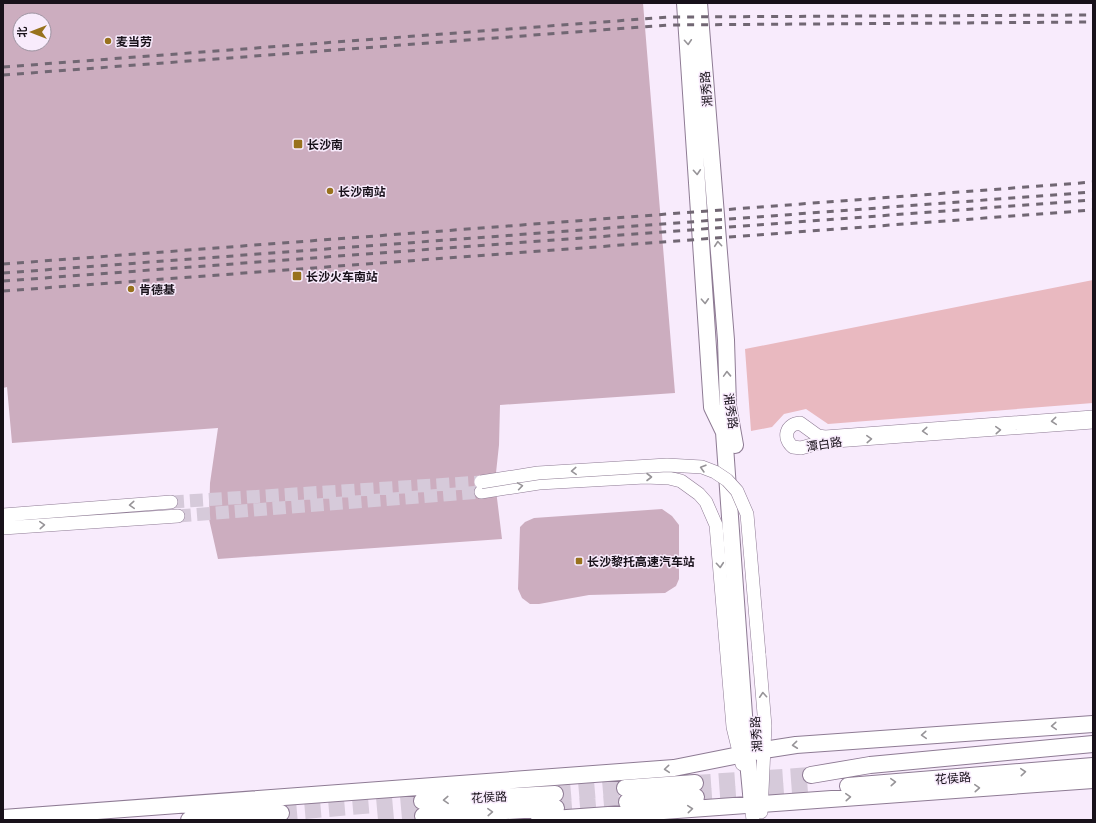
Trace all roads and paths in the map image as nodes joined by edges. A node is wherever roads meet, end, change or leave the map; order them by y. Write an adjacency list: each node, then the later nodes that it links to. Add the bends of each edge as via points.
1 (685, 3): 11 (main road, one-way to 11, via 712,408 724,432)
2 (699, 3): 11 (main road, 湘秀路, one-way to 2, via 734,434 728,406 726,340)
3 (1093, 417): 4 (street, 潭白路, one-way to 4, via 825,437 815,434 800,423 792,424 786,436 793,447 801,448 828,441)
4 (1093, 422)
5 (171, 502): 6 (street, one-way to 6)
6 (3, 515)
7 (178, 516): 8 (street, one-way to 7)
8 (3, 528)
9 (1093, 724): 11 (main road, one-way to 11, via 796,745)
10 (1093, 744): 12 (main road, 花侯路, one-way to 12, via 870,765 812,782)
11 (752, 752): 11 (street, one-way to 11, bridge, via 765,726 747,514 737,491 727,480 702,467 667,465 538,473 481,487 645,477 669,478 681,481 706,502 716,525 733,727); 17 (main road, 湘秀路); 20 (main road, one-way to 20, via 674,768)
12 (1093, 766)
13 (1093, 780): 17 (main road, one-way to 13)
14 (695, 790): 15 (main road)
15 (626, 795)
16 (556, 801): 18 (main road, 花侯路)
17 (757, 804): 22 (main road, one-way to 17); 23 (street, 湘秀路); 24 (street, 湘秀路)
18 (423, 809)
19 (281, 813): 21 (main road)
20 (3, 818)
21 (189, 820)
22 (539, 820)
23 (753, 820)
24 (762, 820)

